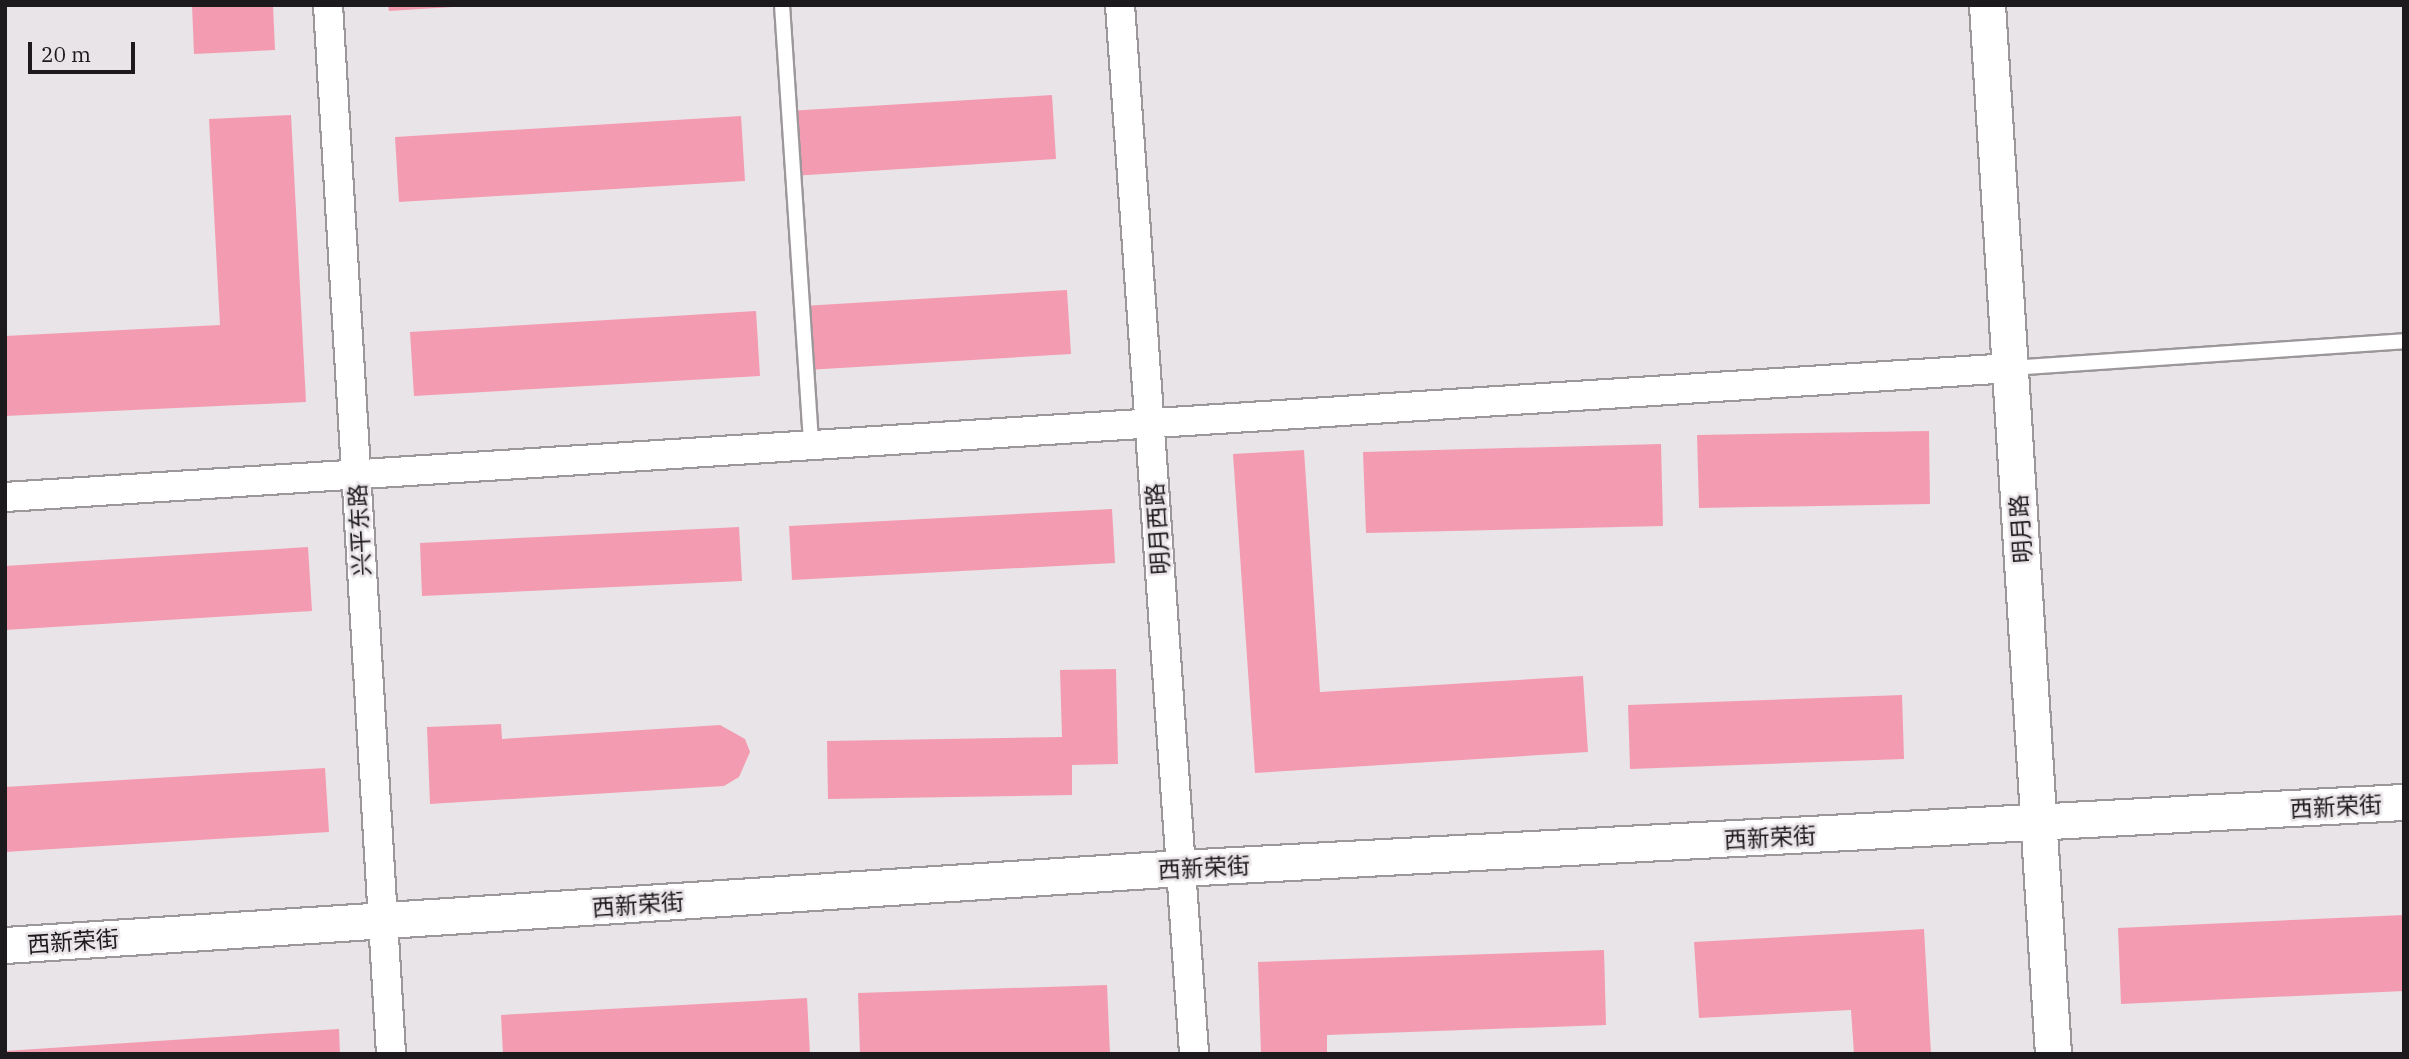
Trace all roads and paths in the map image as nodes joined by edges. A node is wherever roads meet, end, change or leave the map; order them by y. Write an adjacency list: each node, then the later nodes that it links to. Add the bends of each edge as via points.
1 (328, 5): 9 (street, 兴平东路)
2 (782, 5): 8 (lane)
3 (1120, 5): 7 (street, 明月西路)
4 (1987, 5): 6 (street, 明月路)
5 (2404, 341): 6 (lane)
6 (2010, 368): 7 (street); 12 (street, 明月路)
7 (1149, 422): 8 (street); 13 (street, 明月西路)
8 (811, 444): 9 (street)
9 (356, 474): 10 (street); 14 (street, 兴平东路)
10 (5, 497)
11 (2404, 802): 12 (street, 西新荣街)
12 (2038, 822): 13 (street, 西新荣街); 18 (street, 明月路)
13 (1180, 868): 14 (street, 西新荣街); 17 (street, 明月西路)
14 (383, 921): 15 (street, 西新荣街); 16 (street, 兴平东路)
15 (5, 945)
16 (391, 1054)
17 (1194, 1054)
18 (2053, 1054)

